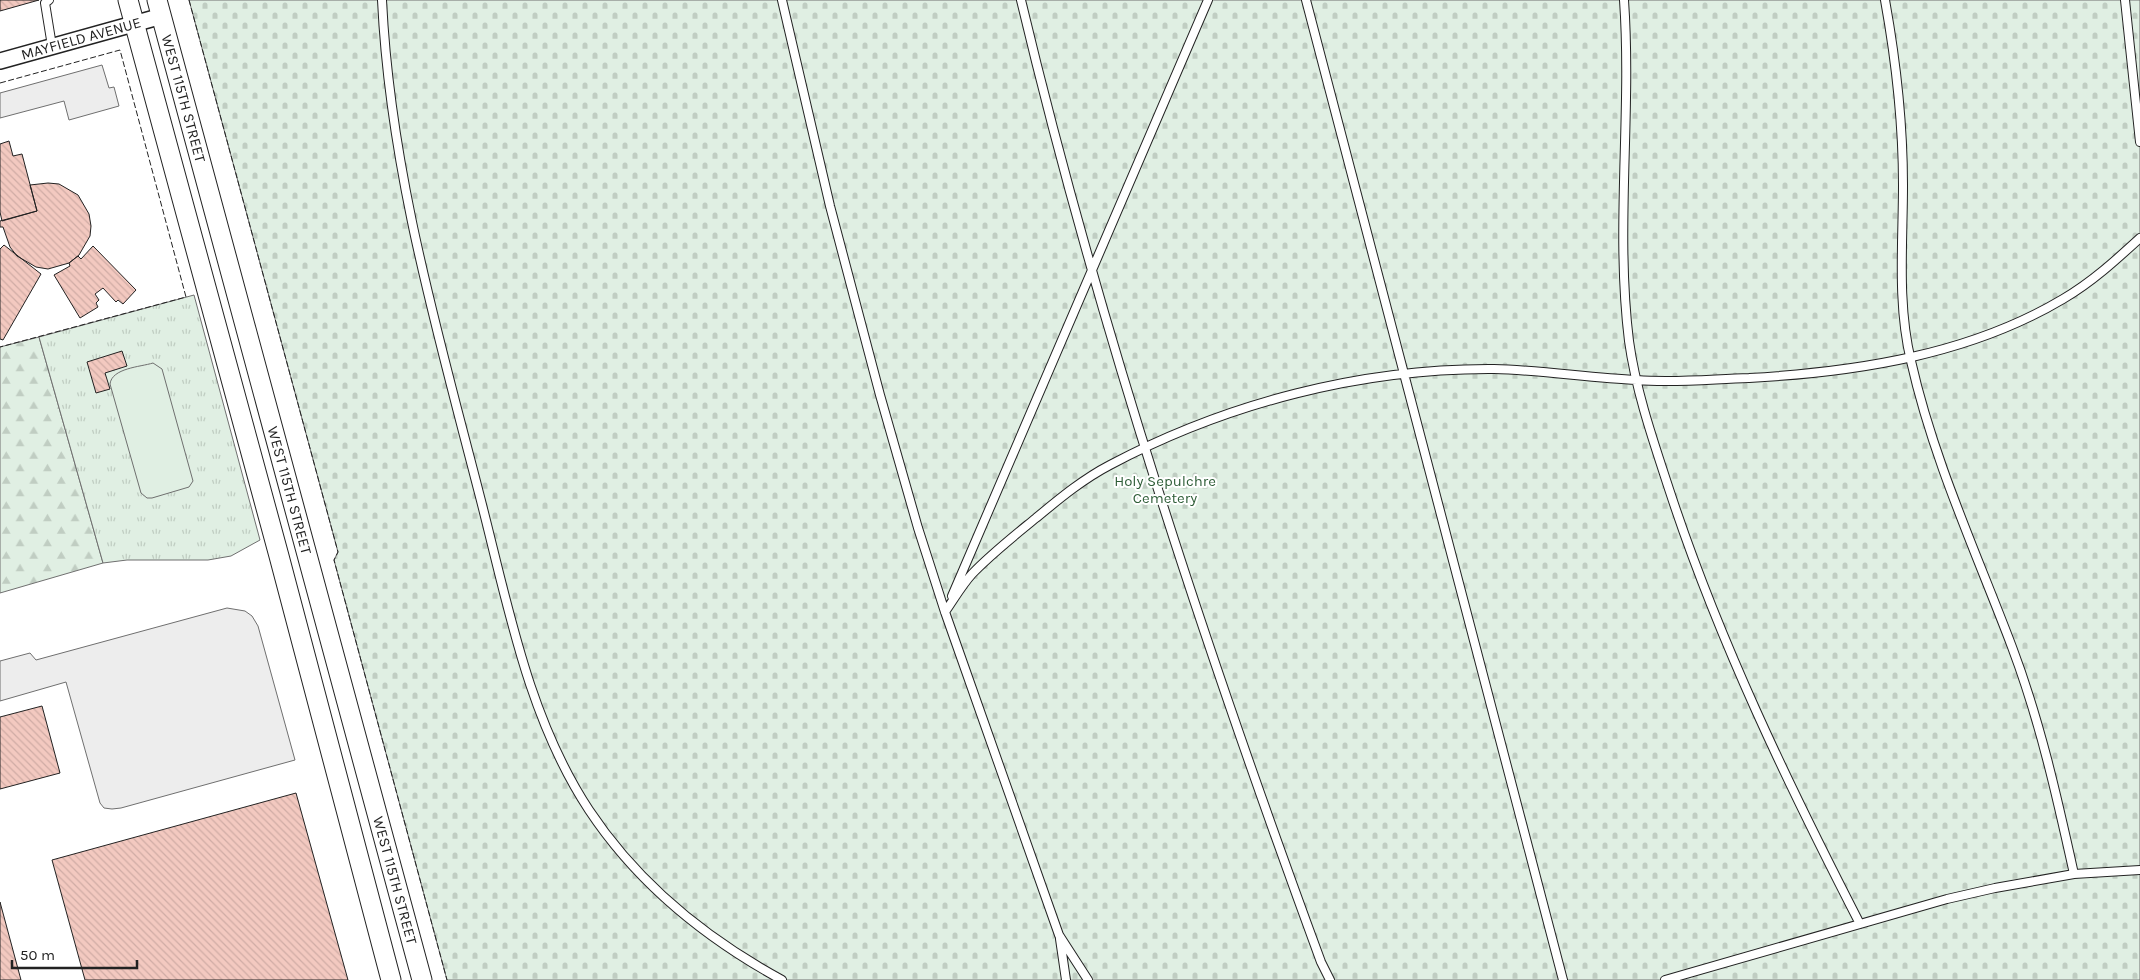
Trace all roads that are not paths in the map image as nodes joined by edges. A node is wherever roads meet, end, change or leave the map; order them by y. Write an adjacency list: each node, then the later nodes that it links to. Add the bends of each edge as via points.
1 (49, 0): 13 (lane, via 45,3)
2 (128, 0): 12 (street, WEST 115TH STREET)
3 (382, 0): 30 (lane, via 392,113 407,202 430,304 511,616 553,746 588,809 635,868 690,921)
4 (782, 0): 22 (lane, via 859,318)
5 (1021, 0): 17 (lane)
6 (1208, 0): 17 (lane)
7 (1306, 0): 19 (lane)
8 (1623, 0): 20 (lane, via 1627,56 1623,266 1630,344)
9 (1885, 0): 18 (lane, via 1902,149 1903,292)
10 (2125, 0): 15 (lane)
11 (159, 8): 12 (street, MAYFIELD AVENUE); 29 (street, WEST 115TH STREET)
12 (134, 23): 13 (street, MAYFIELD AVENUE); 28 (street, WEST 115TH STREET)
13 (52, 46): 14 (street, MAYFIELD AVENUE)
14 (0, 60)
15 (2140, 142)
16 (2140, 238): 18 (lane, via 2084,286 2039,312 1986,335)
17 (1092, 269): 21 (lane); 22 (lane)
18 (1910, 358): 20 (lane, via 1809,374); 24 (lane, via 1918,393 1947,480 2040,730)
19 (1404, 373): 20 (lane, via 1492,369); 21 (lane, via 1348,382 1267,402 1179,431); 35 (lane)
20 (1637, 380): 25 (lane, via 1696,569 1777,756)
21 (1146, 447): 22 (lane, via 1078,485 1005,543 970,576); 27 (lane, via 1195,606)
22 (945, 612): 26 (lane)
23 (2140, 870): 24 (lane)
24 (2074, 874): 25 (lane, via 1946,899)
25 (1860, 924): 36 (lane)
26 (1059, 935): 31 (lane); 32 (lane)
27 (1321, 962): 33 (lane); 34 (lane)
28 (391, 980)
29 (422, 980)
30 (782, 980)
31 (1066, 980)
32 (1088, 980)
33 (1324, 980)
34 (1330, 980)
35 (1563, 980)
36 (1664, 980)

